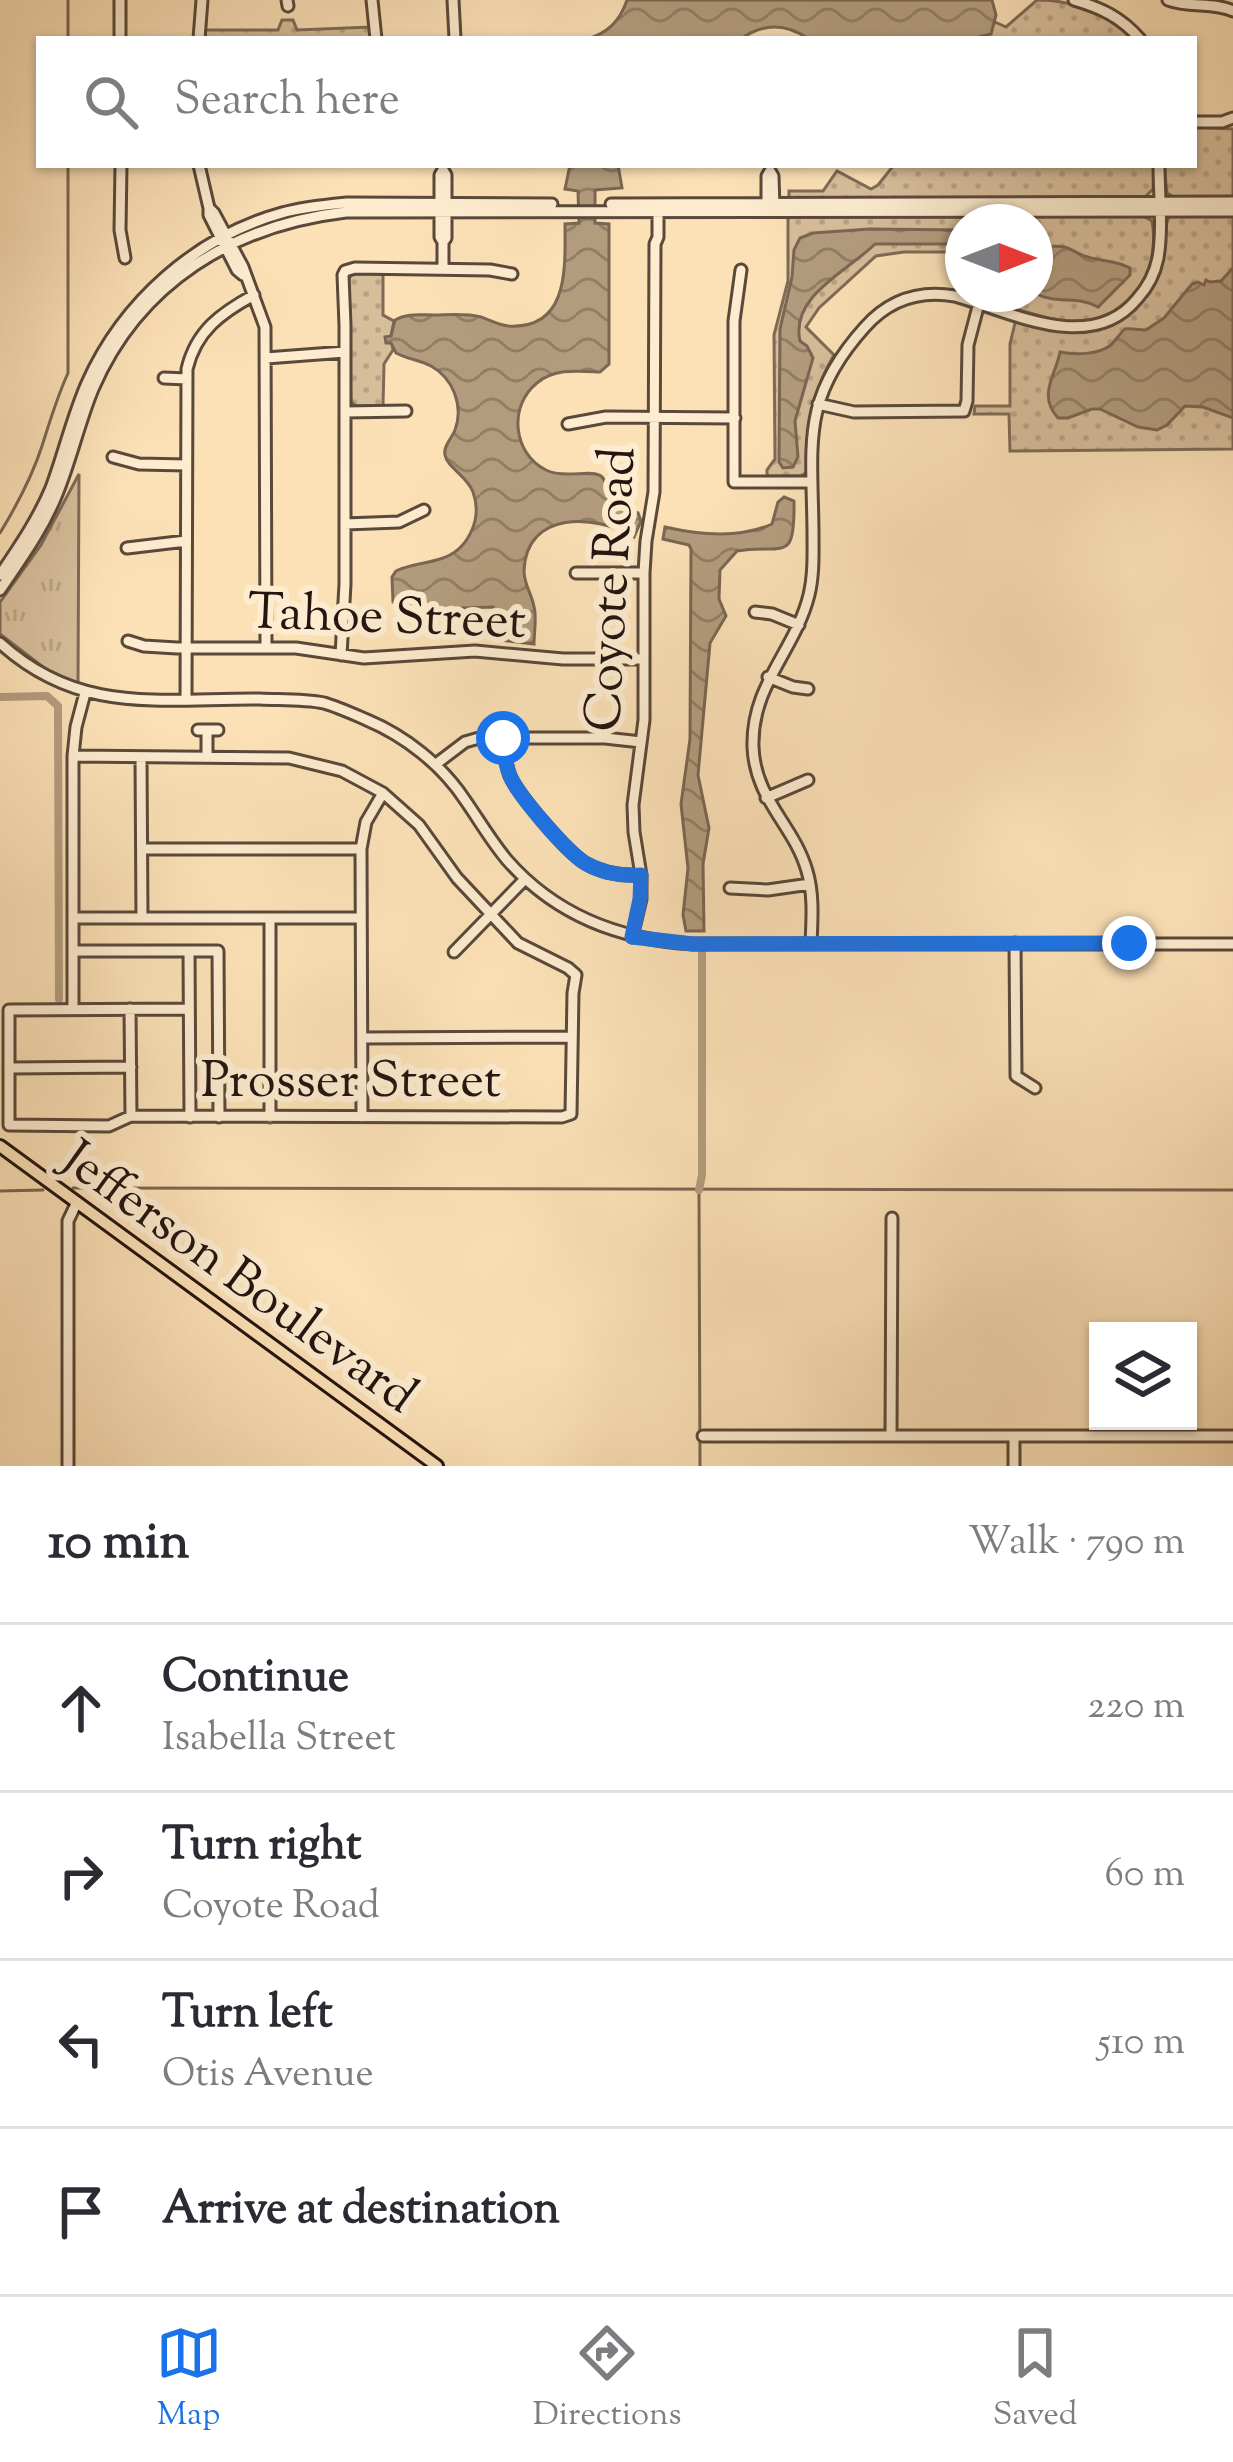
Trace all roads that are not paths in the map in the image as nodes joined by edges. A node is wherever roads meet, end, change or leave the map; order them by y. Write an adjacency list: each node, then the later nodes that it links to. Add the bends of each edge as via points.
1 (120, 0): 9 (street)
2 (202, 0): 10 (street)
3 (372, 0): 11 (street)
4 (453, 0): 12 (street)
5 (1074, 0): 7 (street)
6 (1168, 0): 8 (street)
7 (1094, 3): 13 (street)
8 (1232, 10)
9 (120, 36)
10 (199, 36)
11 (376, 36)
12 (455, 36)
13 (1137, 36)
14 (1232, 118): 15 (street)
15 (1197, 122)
16 (121, 168): 27 (street)
17 (200, 168): 26 (street, via 209,215)
18 (443, 168): 21 (street)
19 (770, 168): 23 (street)
20 (1159, 168): 24 (street)
21 (443, 207): 22 (street); 26 (street, via 314,216); 28 (street)
22 (655, 207): 23 (street); 42 (street, Coyote Road)
23 (771, 207): 24 (street)
24 (1159, 207): 25 (street); 34 (street, via 1153,274 1123,314 1066,327)
25 (1233, 207)
26 (226, 241): 32 (street); 54 (street, via 171,271 111,338 49,493); 55 (street, via 154,298 118,343 56,496)
27 (125, 258)
28 (443, 268): 30 (street); 35 (street, via 345,271)
29 (741, 270): 43 (street)
30 (512, 274)
31 (945, 295): 39 (street, via 913,296 876,315 843,352)
32 (254, 296): 36 (street); 38 (street, via 207,327)
33 (977, 312): 39 (street, via 964,411 854,412)
34 (1012, 312)
35 (345, 352): 36 (street); 41 (street)
36 (266, 358): 61 (street)
37 (164, 378): 38 (street)
38 (187, 379): 46 (street)
39 (818, 404): 47 (street)
40 (406, 411): 41 (street)
41 (345, 412): 49 (street)
42 (655, 418): 43 (street); 44 (street); 52 (street, Coyote Road)
43 (734, 418): 47 (street, via 734,482)
44 (568, 424)
45 (113, 458): 46 (street)
46 (186, 465): 50 (street)
47 (812, 482): 57 (street, via 811,587)
48 (424, 510): 49 (street, via 391,523)
49 (345, 524): 62 (street)
50 (186, 542): 51 (street); 60 (street)
51 (127, 548)
52 (644, 572): 53 (street); 63 (street, Coyote Road)
53 (576, 573)
54 (0, 575)
55 (0, 590)
56 (755, 612): 57 (street)
57 (799, 625): 64 (street)
58 (128, 641): 60 (street, Tahoe Street)
59 (0, 644): 66 (street, via 39,674)
60 (186, 647): 61 (street, Tahoe Street); 67 (street)
61 (266, 647): 62 (street, Tahoe Street)
62 (341, 656): 63 (street, Tahoe Street)
63 (644, 658): 70 (street, Coyote Road)
64 (768, 677): 65 (street); 77 (street, via 753,745)
65 (808, 688)
66 (85, 693): 67 (street); 71 (street)
67 (186, 698): 74 (street, via 324,704 372,722)
68 (208, 730): 73 (street)
69 (503, 738): 70 (street); 74 (street, via 465,742); 80 (street, via 513,783 572,853 606,872)
70 (641, 742): 80 (street, Coyote Road, via 633,805)
71 (73, 757): 72 (street); 85 (street)
72 (141, 757): 73 (street); 78 (street)
73 (207, 757): 76 (street, via 314,762)
74 (436, 764): 81 (street)
75 (808, 780): 77 (street)
76 (383, 794): 79 (street); 84 (street, via 419,825)
77 (766, 798): 82 (street)
78 (142, 849): 79 (street); 87 (street)
79 (361, 849): 86 (street)
80 (641, 875): 89 (street, Coyote Road)
81 (525, 879): 84 (street); 89 (street, via 571,913)
82 (810, 884): 83 (street); 91 (street)
83 (730, 888)
84 (491, 916): 95 (street); 99 (street, via 518,943 576,975)
85 (73, 918): 87 (street); 93 (street)
86 (361, 918): 88 (street); 100 (street)
87 (142, 919): 88 (street)
88 (270, 919): 107 (street)
89 (632, 937): 91 (street)
90 (1015, 943): 91 (street); 92 (street); 103 (street, via 1016,1076)
91 (811, 944)
92 (1233, 944)
93 (73, 950): 94 (street); 96 (street)
94 (189, 951): 98 (street); 106 (street, via 218,951)
95 (454, 952)
96 (73, 1010): 97 (street); 102 (street, via 9,1010)
97 (130, 1010): 98 (street); 101 (street)
98 (189, 1010): 105 (street)
99 (572, 1037): 100 (street); 108 (street, Prosser Street, via 571,1114 562,1118)
100 (362, 1038): 108 (street)
101 (130, 1067): 102 (street); 104 (street)
102 (9, 1068): 104 (street, Prosser Street, via 9,1125 109,1126)
103 (1036, 1088)
104 (131, 1116): 105 (street, Prosser Street)
105 (190, 1117): 106 (street, Prosser Street)
106 (219, 1117): 107 (street, Prosser Street)
107 (269, 1117): 108 (street, Prosser Street)
108 (362, 1117)
109 (0, 1146): 110 (main road, Jefferson Boulevard)
110 (77, 1202): 116 (street, via 68,1221); 117 (main road, Jefferson Boulevard)
111 (892, 1217): 113 (street)
112 (703, 1436): 113 (street)
113 (892, 1436): 115 (street)
114 (1233, 1436): 115 (street)
115 (1014, 1438): 118 (street)
116 (68, 1466)
117 (437, 1466)
118 (1014, 1466)

